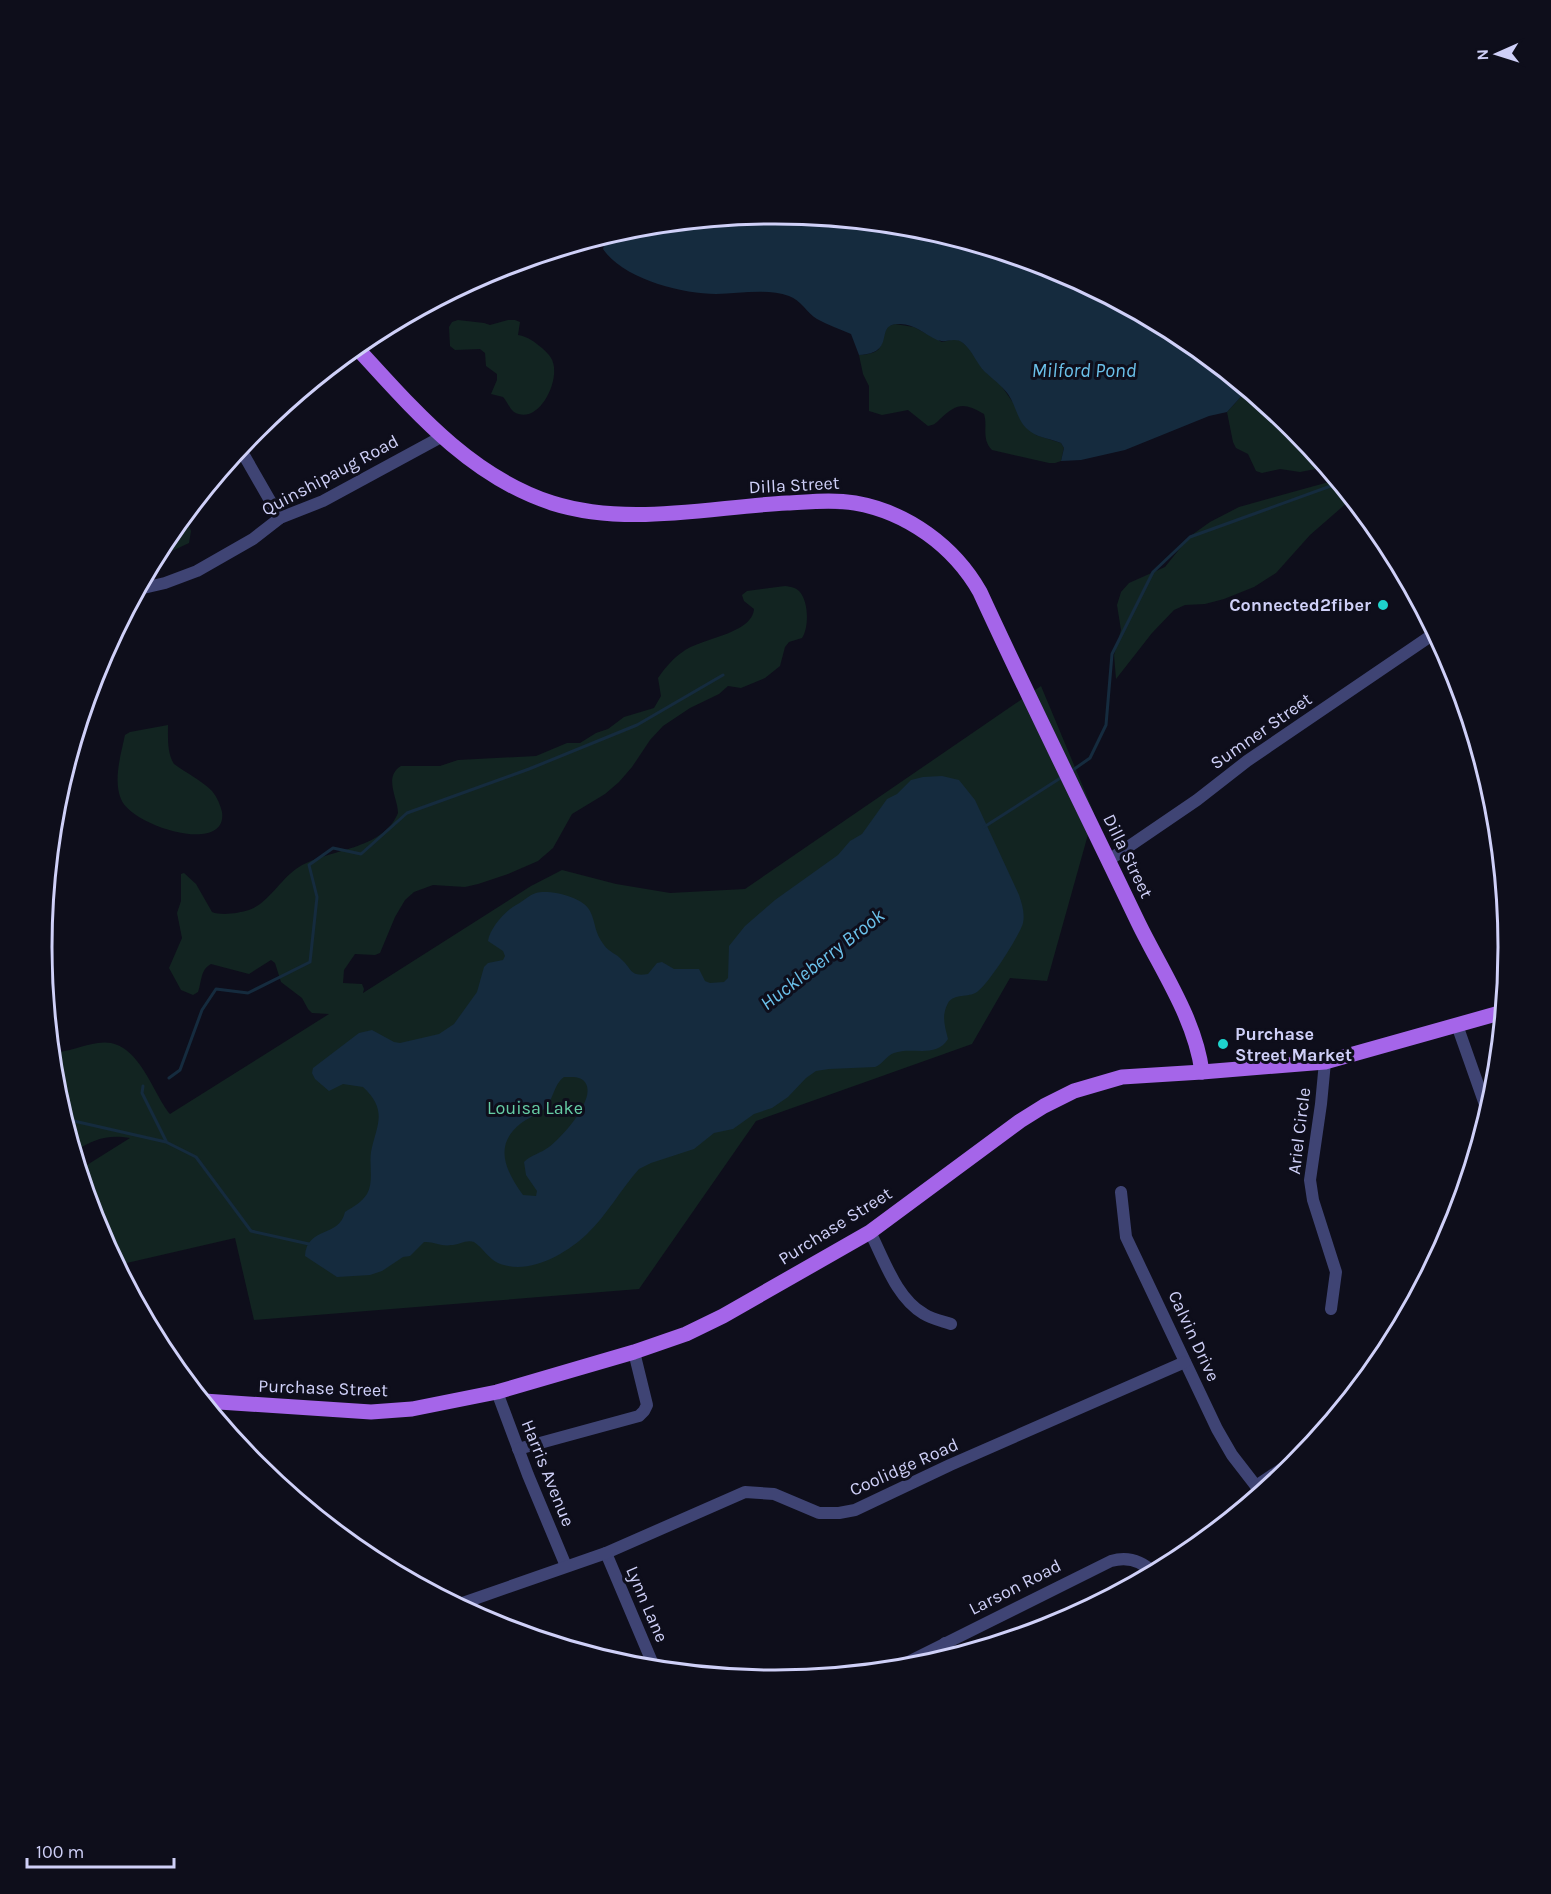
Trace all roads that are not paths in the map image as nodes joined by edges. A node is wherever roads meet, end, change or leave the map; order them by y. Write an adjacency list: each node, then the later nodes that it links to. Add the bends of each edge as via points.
1 (363, 354): 2 (main road, Dilla Street)
2 (441, 437): 4 (street, Quinshipaug Road, via 322,501); 7 (main road, Dilla Street, via 515,488 586,511 661,514 820,501 853,503 895,515 934,538 971,576)
3 (245, 457): 4 (street)
4 (280, 518): 5 (street, Quinshipaug Road, via 253,539 197,571)
5 (148, 587)
6 (1429, 637): 7 (street, Sumner Street)
7 (1109, 860): 11 (main road, Dilla Street, via 1196,1041)
8 (1495, 1014): 9 (main road, Purchase Street)
9 (1458, 1025): 10 (main road, Purchase Street); 12 (street)
10 (1325, 1062): 11 (main road, Purchase Street); 15 (street, Ariel Circle, via 1310,1180 1336,1272)
11 (1202, 1072): 14 (main road, Purchase Street, via 1122,1077 1074,1091 1020,1121)
12 (1483, 1098)
13 (1121, 1192): 18 (street, Calvin Drive, via 1126,1237)
14 (870, 1232): 16 (street, via 898,1287 912,1304 924,1314); 17 (main road, Purchase Street, via 723,1316)
15 (1331, 1309)
16 (951, 1324)
17 (634, 1352): 19 (main road, Purchase Street); 21 (street, via 646,1405 644,1412)
18 (1185, 1362): 22 (street, Calvin Drive, via 1232,1455); 23 (street, Coolidge Road, via 855,1510 819,1513 774,1494 745,1492)
19 (497, 1392): 20 (main road, Purchase Street, via 412,1409 371,1412); 21 (street, Harris Avenue)
20 (217, 1405)
21 (518, 1449): 24 (street, Harris Avenue)
22 (1256, 1487)
23 (606, 1553): 24 (street, Coolidge Road); 30 (street, Lynn Lane)
24 (566, 1566): 26 (street, Coolidge Road)
25 (1146, 1567): 27 (street, Larson Road, via 1135,1560 1111,1561)
26 (469, 1601)
27 (945, 1643): 28 (street); 29 (street, Larson Road)
28 (948, 1648)
29 (922, 1655)
30 (651, 1659)

